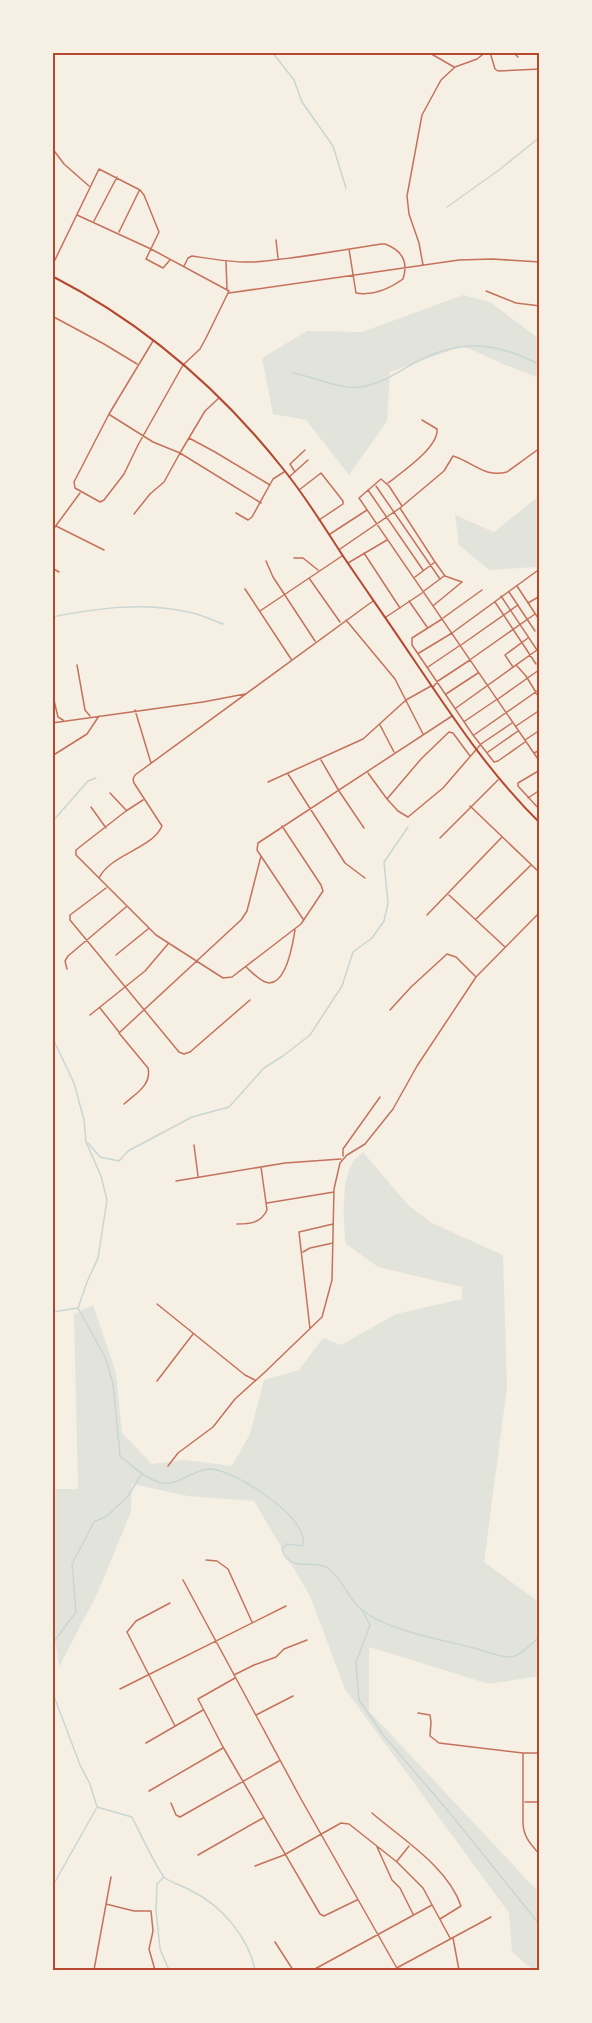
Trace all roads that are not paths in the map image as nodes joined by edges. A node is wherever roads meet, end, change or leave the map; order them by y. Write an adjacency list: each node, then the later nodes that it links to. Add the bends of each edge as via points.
1 (429, 52): 6 (street)
2 (486, 52): 6 (street)
3 (490, 52): 7 (street, via 498,71)
4 (513, 52): 5 (street)
5 (518, 57)
6 (454, 67): 23 (street, via 441,80 422,115 408,186 409,214)
7 (540, 69)
8 (52, 148): 10 (street)
9 (117, 177): 10 (street, via 99,170); 11 (street); 13 (street)
10 (91, 187): 12 (street)
11 (140, 190): 14 (street); 16 (street, via 159,227)
12 (77, 215): 13 (street); 22 (street)
13 (94, 222): 14 (street)
14 (119, 233): 16 (street)
15 (276, 240): 18 (street)
16 (151, 249): 19 (street); 19 (street, via 147,260 163,268)
17 (349, 249): 18 (street); 25 (street, via 387,245 402,254); 27 (street)
18 (278, 258): 20 (street)
19 (170, 259): 24 (street)
20 (226, 260): 24 (street, via 192,256); 28 (street)
21 (540, 262): 23 (street, via 467,260)
22 (52, 266)
23 (424, 266): 25 (street)
24 (184, 267): 28 (street)
25 (405, 269): 27 (street); 27 (street, via 403,279 394,285 364,293 356,292)
26 (52, 276): 33 (main road, via 112,309)
27 (352, 276): 30 (street)
28 (227, 289): 30 (street)
29 (486, 291): 31 (street, via 516,303)
30 (229, 294): 35 (street, via 200,349)
31 (540, 306)
32 (52, 316): 34 (street)
33 (153, 340): 34 (street); 35 (main road)
34 (138, 365): 37 (street)
35 (183, 365): 36 (main road); 39 (street)
36 (220, 398): 40 (street, via 205,411); 45 (main road)
37 (109, 414): 39 (street); 53 (street, via 75,479 75,488)
38 (423, 420): 49 (street, via 437,429 436,438)
39 (144, 436): 43 (street); 53 (street, via 124,474 104,500)
40 (189, 438): 43 (street); 50 (street)
41 (540, 448): 55 (street, via 507,472 495,474 453,456 444,471)
42 (305, 450): 46 (street, via 290,464)
43 (180, 453): 54 (street); 59 (street, via 164,482)
44 (308, 460): 46 (street)
45 (285, 471): 47 (main road); 50 (street)
46 (295, 472): 47 (street)
47 (289, 477): 51 (main road)
48 (375, 484): 49 (street, via 381,479); 52 (street); 57 (street)
49 (388, 484): 55 (street)
50 (270, 485): 54 (street)
51 (298, 490): 61 (main road); 61 (street, via 321,473 343,501)
52 (368, 490): 56 (street, via 359,498); 60 (street)
53 (81, 492): 63 (street)
54 (261, 503): 58 (street, via 248,520)
55 (401, 507): 57 (street); 73 (street)
56 (367, 510): 62 (street); 65 (street)
57 (394, 512): 60 (street); 75 (street)
58 (236, 513)
59 (134, 514)
60 (386, 517): 62 (street); 77 (street)
61 (319, 520): 65 (main road)
62 (377, 524): 66 (street); 68 (street)
63 (56, 526): 64 (street); 67 (street)
64 (52, 531)
65 (329, 535): 68 (main road)
66 (387, 539): 69 (street); 83 (street)
67 (104, 550)
68 (339, 550): 70 (main road)
69 (364, 553): 74 (street); 99 (street)
70 (343, 555): 74 (main road); 78 (street)
71 (294, 558): 78 (street, via 309,561)
72 (266, 561): 90 (street)
73 (435, 562): 75 (street); 81 (street)
74 (348, 563): 93 (main road)
75 (430, 566): 77 (street); 84 (street)
76 (52, 568): 80 (street)
77 (423, 570): 83 (street)
78 (318, 571): 82 (street)
79 (537, 571): 85 (street)
80 (59, 572)
81 (445, 576): 84 (street); 98 (street, via 462,582)
82 (309, 578): 90 (street); 109 (street)
83 (414, 578): 89 (street)
84 (440, 579): 89 (street)
85 (517, 586): 88 (street); 96 (street)
86 (245, 589): 101 (street)
87 (482, 590): 106 (street)
88 (509, 591): 92 (street); 97 (street)
89 (423, 592): 94 (street); 98 (street)
90 (284, 594): 101 (street); 116 (street)
91 (540, 596): 96 (street)
92 (501, 597): 95 (street); 100 (street)
93 (373, 601): 104 (main road); 105 (street)
94 (409, 601): 99 (street); 111 (street)
95 (494, 602): 103 (street); 114 (street)
96 (528, 603): 102 (street)
97 (518, 605): 100 (street); 107 (street)
98 (433, 606): 106 (street)
99 (400, 608): 104 (street)
100 (511, 610): 103 (street); 110 (street)
101 (260, 612): 121 (street)
102 (535, 614): 107 (street); 108 (street)
103 (504, 615): 112 (street); 118 (street)
104 (385, 617): 132 (main road)
105 (346, 619): 109 (street); 140 (street, via 396,679)
106 (442, 619): 111 (street); 114 (street)
107 (527, 619): 110 (street); 113 (street)
108 (540, 621)
109 (340, 623): 116 (street)
110 (520, 624): 112 (street); 115 (street)
111 (428, 627): 119 (street, via 411,639)
112 (513, 629): 117 (street); 122 (street)
113 (535, 631)
114 (452, 633): 118 (street); 119 (street)
115 (529, 637): 117 (street); 120 (street, via 537,650)
116 (316, 641): 121 (street)
117 (522, 642): 120 (street); 127 (street, via 505,655)
118 (460, 645): 122 (street); 126 (street)
119 (418, 654): 126 (street)
120 (531, 656): 123 (street); 125 (street)
121 (291, 660): 136 (street)
122 (470, 660): 129 (street); 131 (street)
123 (536, 664)
124 (77, 665): 147 (street, via 85,711)
125 (517, 666): 127 (street); 130 (street)
126 (428, 667): 131 (street)
127 (513, 668): 133 (street)
128 (538, 670): 130 (street)
129 (479, 673): 133 (street); 138 (street)
130 (527, 679): 137 (street); 141 (street)
131 (438, 681): 132 (street); 138 (street)
132 (432, 686): 140 (street); 148 (main road)
133 (488, 686): 141 (street); 142 (street)
134 (540, 689): 137 (street)
135 (52, 692): 149 (street, via 58,717)
136 (246, 693): 143 (street); 170 (street)
137 (535, 693): 139 (street); 145 (street)
138 (446, 694): 142 (street)
139 (540, 699)
140 (406, 700): 153 (street); 157 (street)
141 (497, 700): 145 (street); 150 (street)
142 (455, 708): 150 (street)
143 (135, 710): 146 (street); 170 (street)
144 (540, 710): 154 (street)
145 (506, 713): 151 (street); 158 (street)
146 (100, 715): 147 (street); 166 (street, via 87,734)
147 (91, 716): 149 (street)
148 (452, 716): 157 (street); 161 (main road)
149 (64, 721): 152 (street)
150 (464, 722): 158 (street)
151 (512, 722): 154 (street); 160 (street)
152 (52, 723)
153 (380, 725): 164 (street); 168 (street, via 363,739)
154 (515, 727): 156 (street)
155 (540, 730): 159 (street)
156 (518, 731): 159 (street); 163 (street)
157 (423, 735): 164 (street)
158 (473, 735): 160 (street)
159 (525, 741): 163 (street, via 496,762); 165 (street)
160 (481, 744): 161 (street); 163 (street)
161 (476, 750): 167 (street); 174 (main road)
162 (540, 750): 165 (street)
163 (487, 752)
164 (394, 753): 172 (street)
165 (534, 754): 169 (street)
166 (52, 756)
167 (470, 756): 180 (street, via 443,788 408,818); 180 (street, via 450,732)
168 (321, 759): 173 (street); 177 (street)
169 (540, 762)
170 (151, 764): 181 (street, via 133,779)
171 (540, 770): 179 (street, via 518,784)
172 (367, 772): 177 (street); 180 (street)
173 (288, 773): 175 (street); 184 (street)
174 (499, 779): 182 (street); 187 (main road)
175 (268, 782)
176 (540, 790): 179 (street)
177 (339, 791): 184 (street); 190 (street)
178 (110, 793): 186 (street)
179 (528, 798): 185 (street)
180 (387, 799)
181 (143, 800): 186 (street); 197 (street, via 162,826 160,830 115,860)
182 (470, 806): 191 (street); 192 (street)
183 (90, 807): 189 (street)
184 (311, 808): 188 (street); 196 (street, via 345,863)
185 (540, 810)
186 (126, 811): 189 (street)
187 (540, 823)
188 (282, 826): 193 (street, via 258,843); 204 (street, via 323,891)
189 (106, 828): 197 (street, via 76,850 79,859)
190 (364, 828)
191 (502, 837): 194 (street); 199 (street)
192 (440, 838)
193 (261, 856): 204 (street); 211 (street, via 247,911)
194 (531, 865): 195 (street); 203 (street)
195 (540, 873)
196 (364, 878)
197 (98, 879): 198 (street)
198 (106, 887): 200 (street); 207 (street, via 69,917)
199 (448, 894): 202 (street); 203 (street)
200 (126, 906): 205 (street); 207 (street)
201 (540, 912): 209 (street)
202 (428, 915)
203 (476, 919): 209 (street)
204 (304, 920): 206 (street)
205 (148, 928): 208 (street); 210 (street)
206 (295, 930): 212 (street); 212 (street, via 290,958 277,981 263,981)
207 (87, 940): 213 (street, via 66,958); 215 (street)
208 (169, 944): 211 (street); 215 (street)
209 (506, 947): 214 (street)
210 (116, 955)
211 (197, 961): 212 (street, via 222,978 232,977); 218 (street)
212 (246, 966)
213 (67, 969)
214 (476, 977): 219 (street, via 456,957 447,954); 225 (street, via 393,1109 365,1144)
215 (126, 986): 217 (street); 218 (street)
216 (250, 1000): 218 (street, via 184,1054)
217 (100, 1008): 220 (street); 221 (street)
218 (144, 1009): 221 (street)
219 (390, 1010)
220 (90, 1015)
221 (119, 1033): 223 (street, via 149,1074 147,1083)
222 (380, 1097): 225 (street, via 343,1149)
223 (124, 1104)
224 (194, 1145): 227 (street)
225 (343, 1158): 226 (street); 229 (street)
226 (261, 1167): 227 (street); 230 (street)
227 (198, 1177): 228 (street)
228 (176, 1180)
229 (334, 1192): 230 (street); 232 (street)
230 (266, 1203): 231 (street, via 267,1210 258,1221)
231 (237, 1224)
232 (334, 1224): 233 (street); 234 (street, via 299,1232)
233 (334, 1243): 234 (street); 236 (street, via 332,1280 325,1309)
234 (302, 1253): 236 (street)
235 (157, 1304): 237 (street)
236 (310, 1329): 238 (street)
237 (194, 1334): 238 (street); 239 (street)
238 (256, 1380): 240 (street, via 213,1427 178,1453)
239 (158, 1381)
240 (168, 1466)
241 (206, 1560): 245 (street, via 217,1561 228,1569)
242 (183, 1580): 247 (street)
243 (170, 1603): 248 (street, via 136,1621 128,1630)
244 (286, 1606): 245 (street)
245 (252, 1623): 247 (street)
246 (307, 1641): 249 (street)
247 (215, 1642): 248 (street); 249 (street)
248 (148, 1675): 250 (street); 255 (street)
249 (234, 1677): 252 (street, via 198,1699); 254 (street)
250 (120, 1689)
251 (293, 1696): 254 (street)
252 (204, 1709): 255 (street); 257 (street)
253 (418, 1713): 258 (street, via 430,1715 430,1734 439,1743)
254 (255, 1715): 260 (street)
255 (175, 1726): 256 (street)
256 (146, 1743)
257 (223, 1747): 261 (street); 262 (street)
258 (523, 1753): 259 (street); 263 (street)
259 (540, 1753)
260 (280, 1761): 261 (street); 268 (street)
261 (244, 1782): 265 (street, via 180,1817); 267 (street)
262 (148, 1791)
263 (524, 1802): 264 (street); 273 (street, via 524,1834)
264 (540, 1802)
265 (171, 1803)
266 (372, 1813): 270 (street)
267 (263, 1818): 271 (street); 272 (street)
268 (320, 1833): 269 (street, via 345,1823); 272 (street); 277 (street)
269 (375, 1845): 274 (street); 280 (street)
270 (410, 1845): 274 (street); 282 (street, via 446,1878 460,1904)
271 (198, 1854)
272 (284, 1855): 275 (street); 277 (street, via 321,1916)
273 (540, 1855)
274 (397, 1862): 279 (street, via 423,1888)
275 (255, 1866)
276 (111, 1877): 278 (street)
277 (357, 1899): 283 (street)
278 (106, 1904): 287 (street); 288 (street, via 151,1911 149,1949)
279 (432, 1904): 280 (street); 282 (street)
280 (413, 1915): 283 (street)
281 (491, 1917): 284 (street)
282 (440, 1919): 284 (street)
283 (376, 1934): 286 (street); 290 (street)
284 (451, 1938): 286 (street); 292 (street)
285 (275, 1942): 289 (street)
286 (397, 1969): 291 (street)
287 (94, 1971)
288 (155, 1971)
289 (293, 1971)
290 (313, 1971)
291 (393, 1971)
292 (459, 1971)

